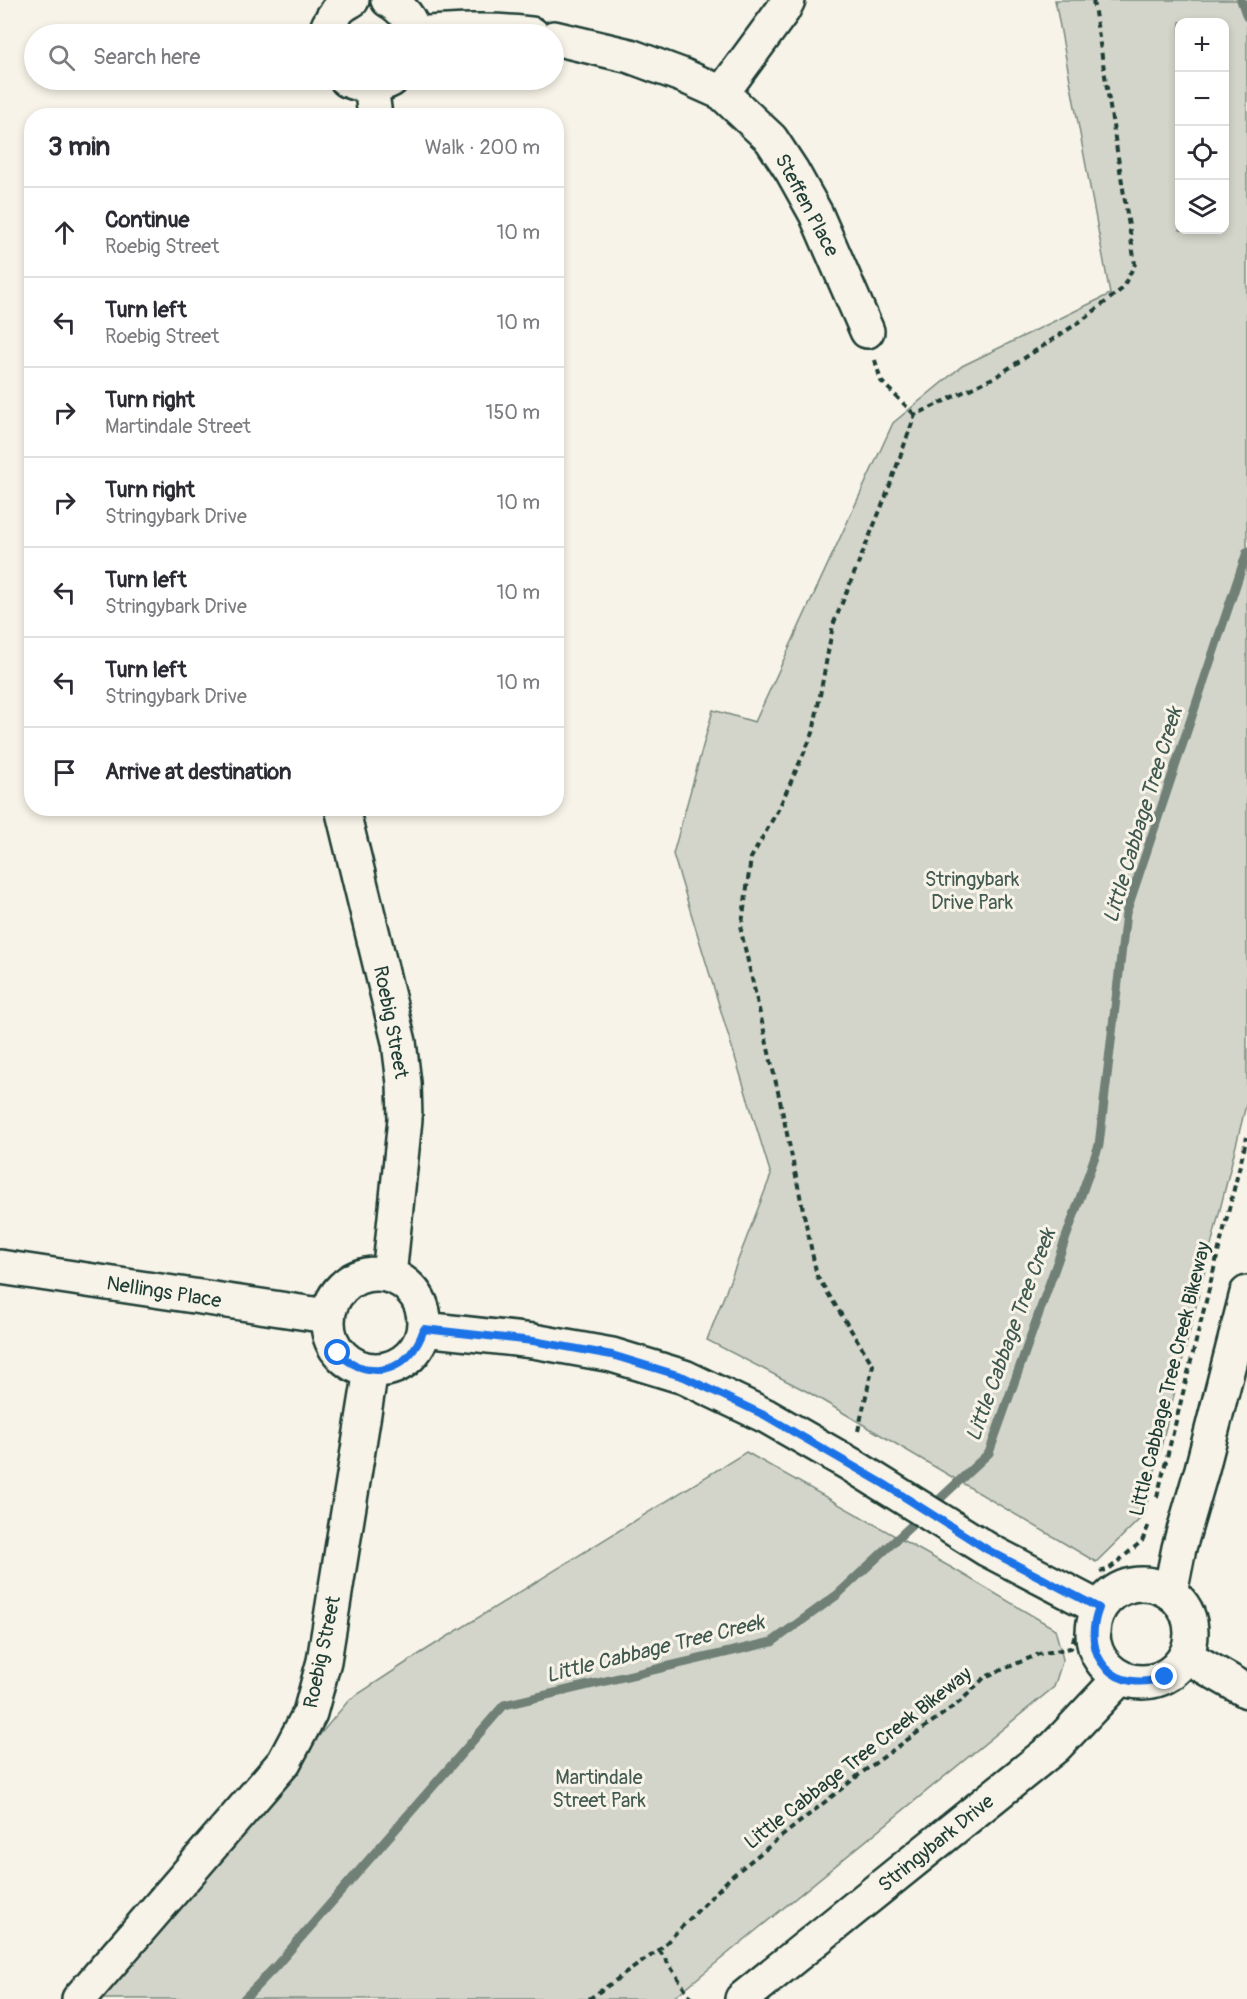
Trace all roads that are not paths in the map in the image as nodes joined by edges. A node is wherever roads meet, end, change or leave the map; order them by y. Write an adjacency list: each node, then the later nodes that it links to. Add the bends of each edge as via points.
1 (388, 0): 3 (street, via 401,8)
2 (788, 0): 5 (street)
3 (411, 24)
4 (564, 40): 5 (street, Steffen Place, via 630,56)
5 (722, 93): 6 (street, Steffen Place, via 771,139 792,171 816,214)
6 (867, 331)
7 (344, 816): 9 (street, Roebig Street, via 399,1042 404,1083 405,1119)
8 (0, 1267): 11 (street, Nellings Place)
9 (389, 1276): 11 (street, via 372,1274 342,1287); 12 (street, via 402,1282 420,1302)
10 (1247, 1293): 14 (street)
11 (327, 1316): 13 (street, via 338,1353)
12 (424, 1329): 13 (street, via 411,1355 400,1364); 15 (street, via 601,1353 684,1377 766,1416 988,1550)
13 (371, 1370): 19 (street, Roebig Street, via 324,1661 310,1713 284,1762)
14 (1170, 1593): 15 (street, via 1140,1584 1124,1587); 16 (street, via 1181,1603 1192,1628)
15 (1092, 1604): 17 (street, via 1092,1640 1097,1655)
16 (1186, 1656): 17 (street, via 1165,1677 1135,1683); 18 (street)
17 (1120, 1678): 20 (street, Stringybark Drive, via 1055,1747)
18 (1247, 1691)
19 (79, 1999)
20 (742, 1999)

